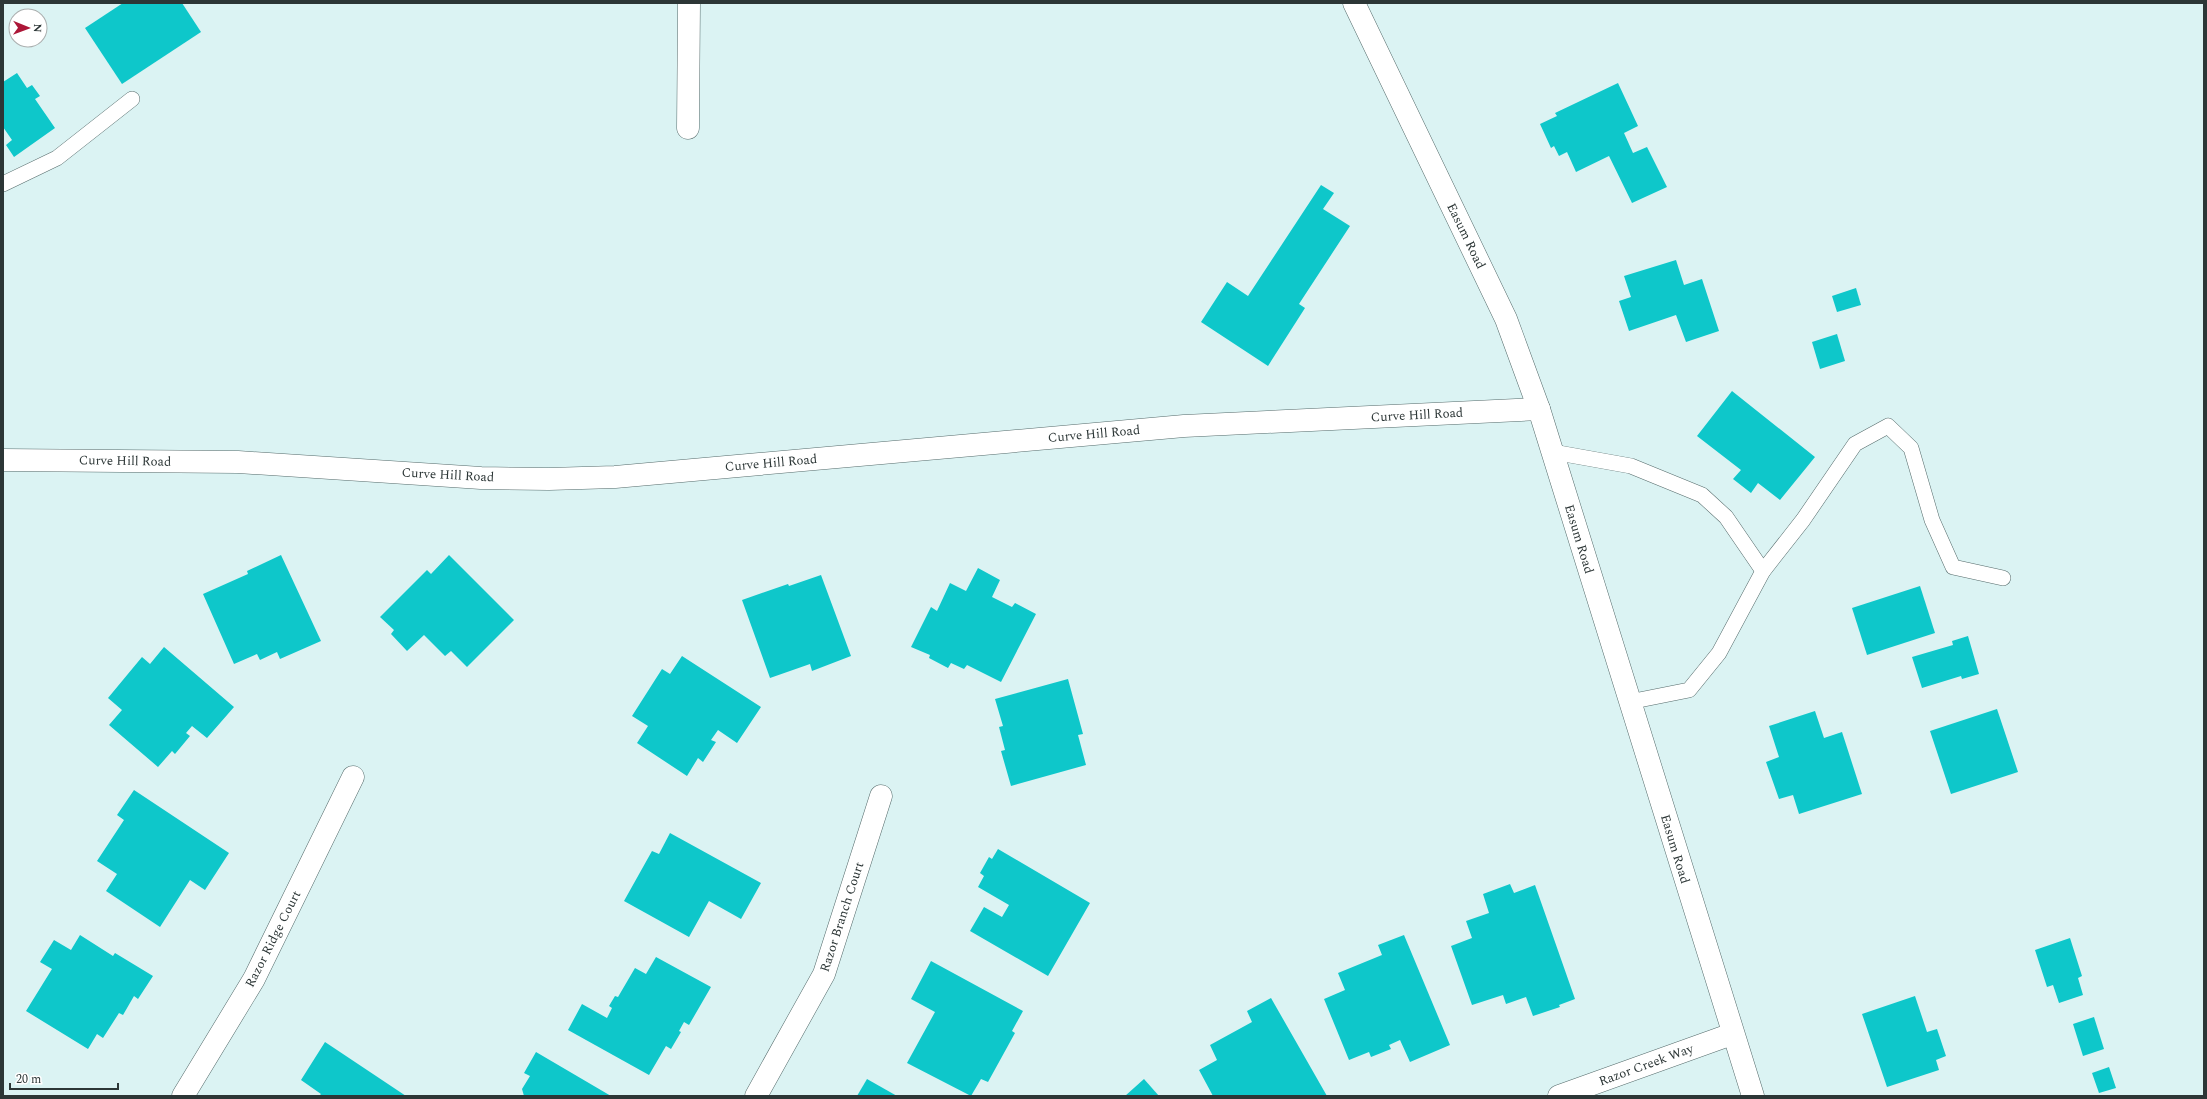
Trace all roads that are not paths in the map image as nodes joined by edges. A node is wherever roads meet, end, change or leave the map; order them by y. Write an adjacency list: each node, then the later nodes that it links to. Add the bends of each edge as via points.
1 (689, 3): 4 (street)
2 (1354, 3): 6 (street, Easum Road, via 1506,319)
3 (132, 99): 5 (lane, via 57,158)
4 (688, 128)
5 (3, 184)
6 (1539, 409): 7 (street, Easum Road); 8 (street, Curve Hill Road, via 1184,426 601,477 481,478 238,462)
7 (1552, 452): 9 (lane, via 1631,466 1702,495 1726,517); 11 (street, Easum Road)
8 (3, 460)
9 (1763, 571): 10 (lane, via 1803,520 1855,444 1888,426 1910,448 1932,520 1953,567); 11 (lane, via 1719,653 1689,690)
10 (2003, 578)
11 (1629, 702): 14 (street, Easum Road)
12 (353, 777): 15 (street, Razor Ridge Court, via 254,979)
13 (881, 796): 16 (street, Razor Branch Court, via 824,974)
14 (1732, 1034): 17 (street, Razor Creek Way); 18 (street, Easum Road)
15 (183, 1096)
16 (756, 1096)
17 (1559, 1096)
18 (1753, 1096)

